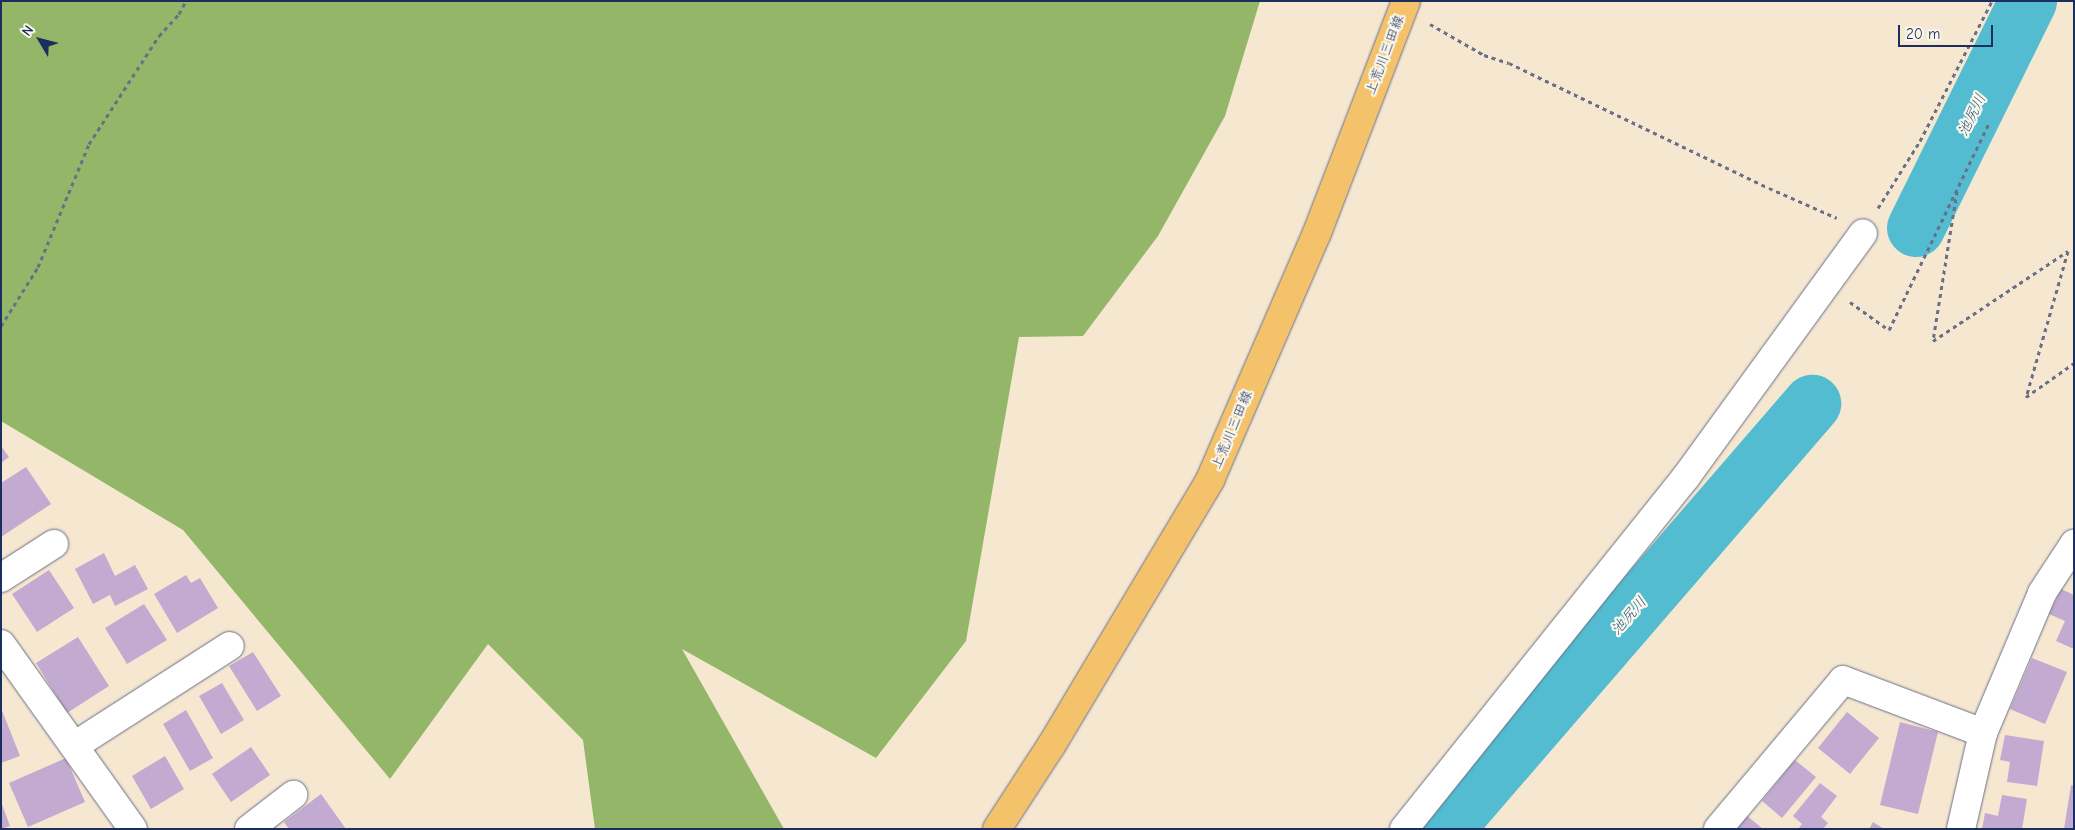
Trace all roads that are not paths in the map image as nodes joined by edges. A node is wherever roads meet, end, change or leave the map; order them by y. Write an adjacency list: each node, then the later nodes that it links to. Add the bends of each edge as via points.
1 (1405, 5): 14 (main road, 上荒川三田線, via 1317,233 1210,480 1051,746)
2 (1862, 233): 15 (street, via 1686,477)
3 (54, 544): 5 (street)
4 (2074, 544): 9 (street, via 2042,593)
5 (1, 578)
6 (1, 644): 8 (street)
7 (230, 646): 10 (street)
8 (9, 669): 10 (street)
9 (1983, 733): 16 (street, via 1843,680); 17 (street)
10 (74, 746): 12 (street)
11 (293, 795): 13 (street)
12 (132, 829)
13 (249, 829)
14 (997, 829)
15 (1404, 829)
16 (1718, 829)
17 (1961, 829)

